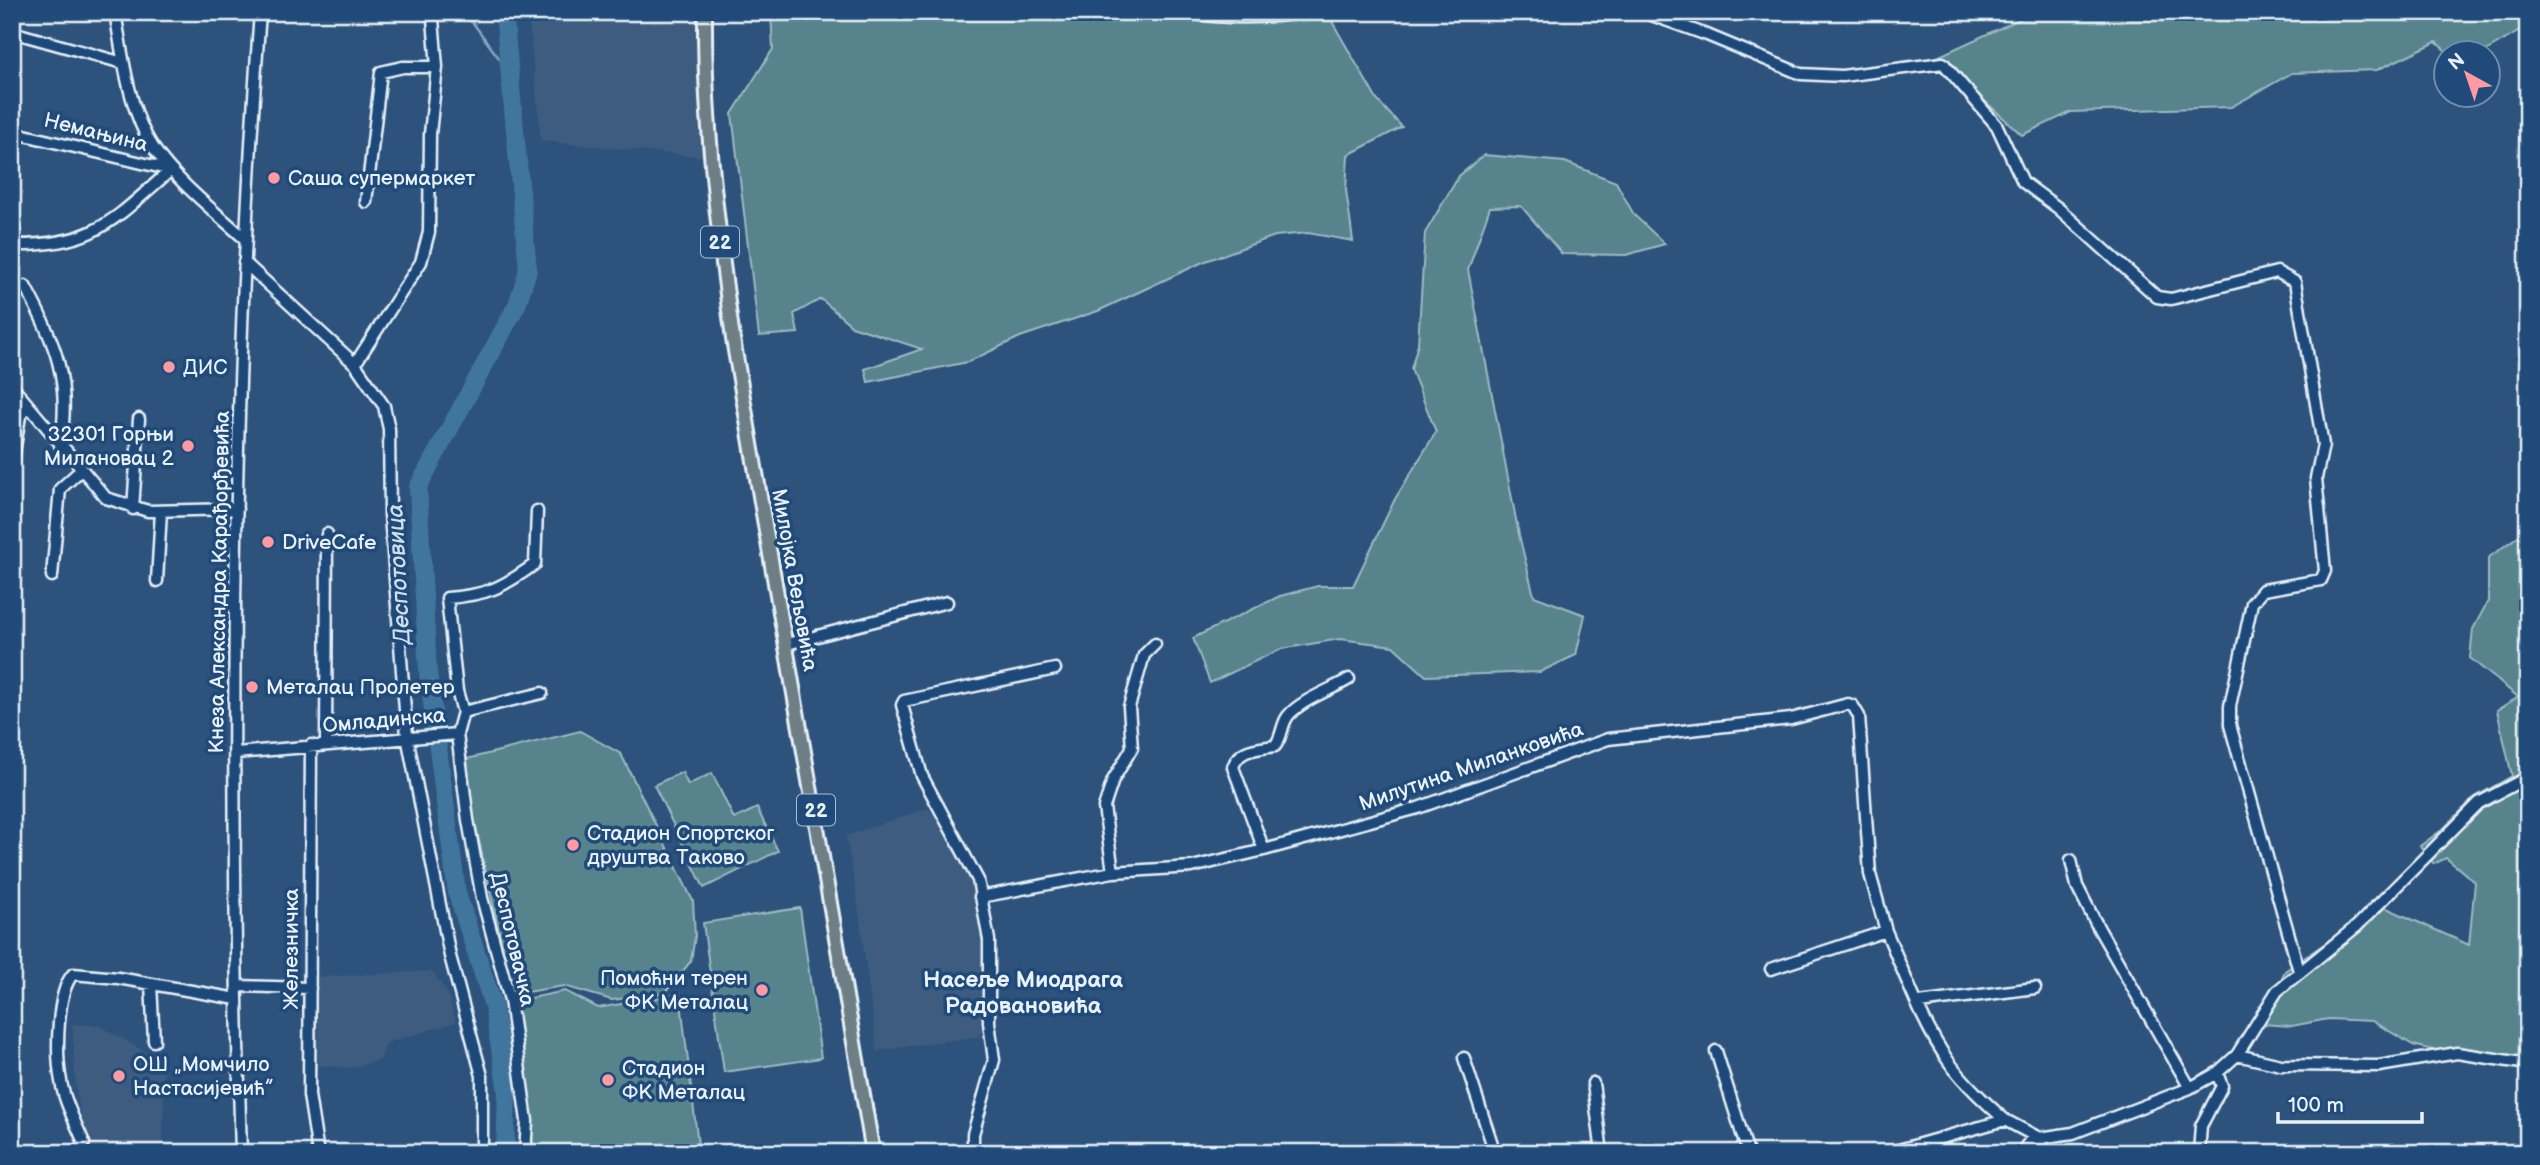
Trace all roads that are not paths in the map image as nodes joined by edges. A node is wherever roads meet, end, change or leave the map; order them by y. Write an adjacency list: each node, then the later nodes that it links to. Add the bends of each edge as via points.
1 (115, 12): 9 (street)
2 (260, 12): 14 (street, Кнеза Александра Карађорђевића)
3 (705, 12): 33 (main road, Милојка Вељовића / 22, via 705,88 718,230)
4 (1182, 12): 5 (street, via 1216,18 1272,18)
5 (1308, 12)
6 (1643, 12): 51 (street, via 1801,74 1842,76 1944,63 1997,126 2023,182 2157,297 2171,299 2277,272 2295,282 2323,445 2316,478 2326,571 2321,580 2263,590 2252,603 2230,725)
7 (433, 19): 10 (street)
8 (12, 32): 9 (street)
9 (123, 63): 12 (street, via 151,145)
10 (436, 67): 13 (street, via 381,72); 18 (street, via 426,247 421,262)
11 (12, 132): 12 (street, Немањина)
12 (171, 170): 14 (street); 15 (street, via 102,228 76,240)
13 (366, 202)
14 (244, 238): 16 (street, Кнеза Александра Карађорђевића)
15 (12, 245)
16 (244, 262): 18 (street); 26 (street, Кнеза Александра Карађорђевића)
17 (25, 286): 22 (street, via 59,358 64,399)
18 (355, 364): 40 (street, via 384,406 389,429 390,514)
19 (12, 386): 20 (street)
20 (28, 406): 22 (street); 23 (street, via 20,416)
21 (139, 419): 25 (street)
22 (60, 445): 24 (street)
23 (12, 465)
24 (81, 470): 25 (street, via 106,498); 30 (street, via 60,489)
25 (133, 509): 27 (street)
26 (237, 509): 27 (street); 43 (street, Кнеза Александра Карађорђевића)
27 (161, 511): 31 (street)
28 (537, 511): 38 (street, Омладинска, via 535,564 512,581 480,595 447,598)
29 (327, 534): 41 (street)
30 (52, 576)
31 (157, 581)
32 (947, 602): 33 (street)
33 (787, 644): 73 (main road, Милојка Вељовића / 22)
34 (1155, 644): 47 (street, via 1144,655 1129,707 1132,748 1113,779 1104,807)
35 (1055, 669): 48 (street, via 902,705 922,776 978,880)
36 (1349, 679): 45 (street, via 1294,710 1285,719 1275,746 1236,758 1233,766)
37 (542, 693): 38 (street)
38 (463, 712): 39 (street, Омладинска)
39 (453, 734): 40 (street, Омладинска); 72 (street, Деспотовачка, via 482,898 510,1000 527,1121)
40 (407, 736): 41 (street, Омладинска); 71 (street, via 450,956 482,1076)
41 (326, 745): 42 (street, Омладинска)
42 (311, 746): 43 (street, Омладинска); 54 (street, Железничка)
43 (236, 752): 53 (street, Кнеза Александра Карађорђевића)
44 (2528, 777): 51 (street, via 2479,803 2357,926)
45 (1264, 850): 47 (street, Милутина Миланковића, via 1192,867); 49 (street, Милутина Миланковића, via 1418,808 1608,739 1791,719 1853,706 1859,716 1866,775 1870,874)
46 (2071, 860): 65 (street, via 2077,886 2093,918)
47 (1113, 872): 48 (street, Милутина Миланковића)
48 (980, 897): 74 (street, via 989,940 994,1060)
49 (1886, 931): 50 (street); 57 (street)
50 (1771, 969)
51 (2299, 971): 60 (street, via 2277,991)
52 (151, 984): 56 (street); 58 (street); 68 (street, via 73,974 67,981 60,1024 61,1083 84,1143)
53 (237, 986): 54 (street); 56 (street, Кнеза Александра Карађорђевића)
54 (310, 988): 70 (street, Железничка, via 309,1094)
55 (2035, 988): 57 (street)
56 (237, 999): 69 (street, Кнеза Александра Карађорђевића)
57 (1919, 1003): 66 (street, via 1948,1060)
58 (154, 1041)
59 (1716, 1051): 77 (street)
60 (2237, 1055): 62 (street, via 2281,1065 2379,1066 2457,1053); 63 (street)
61 (1464, 1058): 75 (street)
62 (2528, 1064)
63 (2217, 1073): 65 (street); 81 (street, via 2222,1086 2201,1126)
64 (1593, 1083): 76 (street)
65 (2190, 1088): 67 (street, via 2073,1133)
66 (2005, 1120): 67 (street); 78 (street)
67 (2036, 1138): 79 (street); 80 (street)
68 (70, 1153)
69 (241, 1153)
70 (318, 1153)
71 (482, 1153)
72 (525, 1153)
73 (873, 1153)
74 (973, 1153)
75 (1495, 1153)
76 (1602, 1153)
77 (1748, 1153)
78 (1888, 1153)
79 (2021, 1153)
80 (2044, 1153)
81 (2199, 1153)

